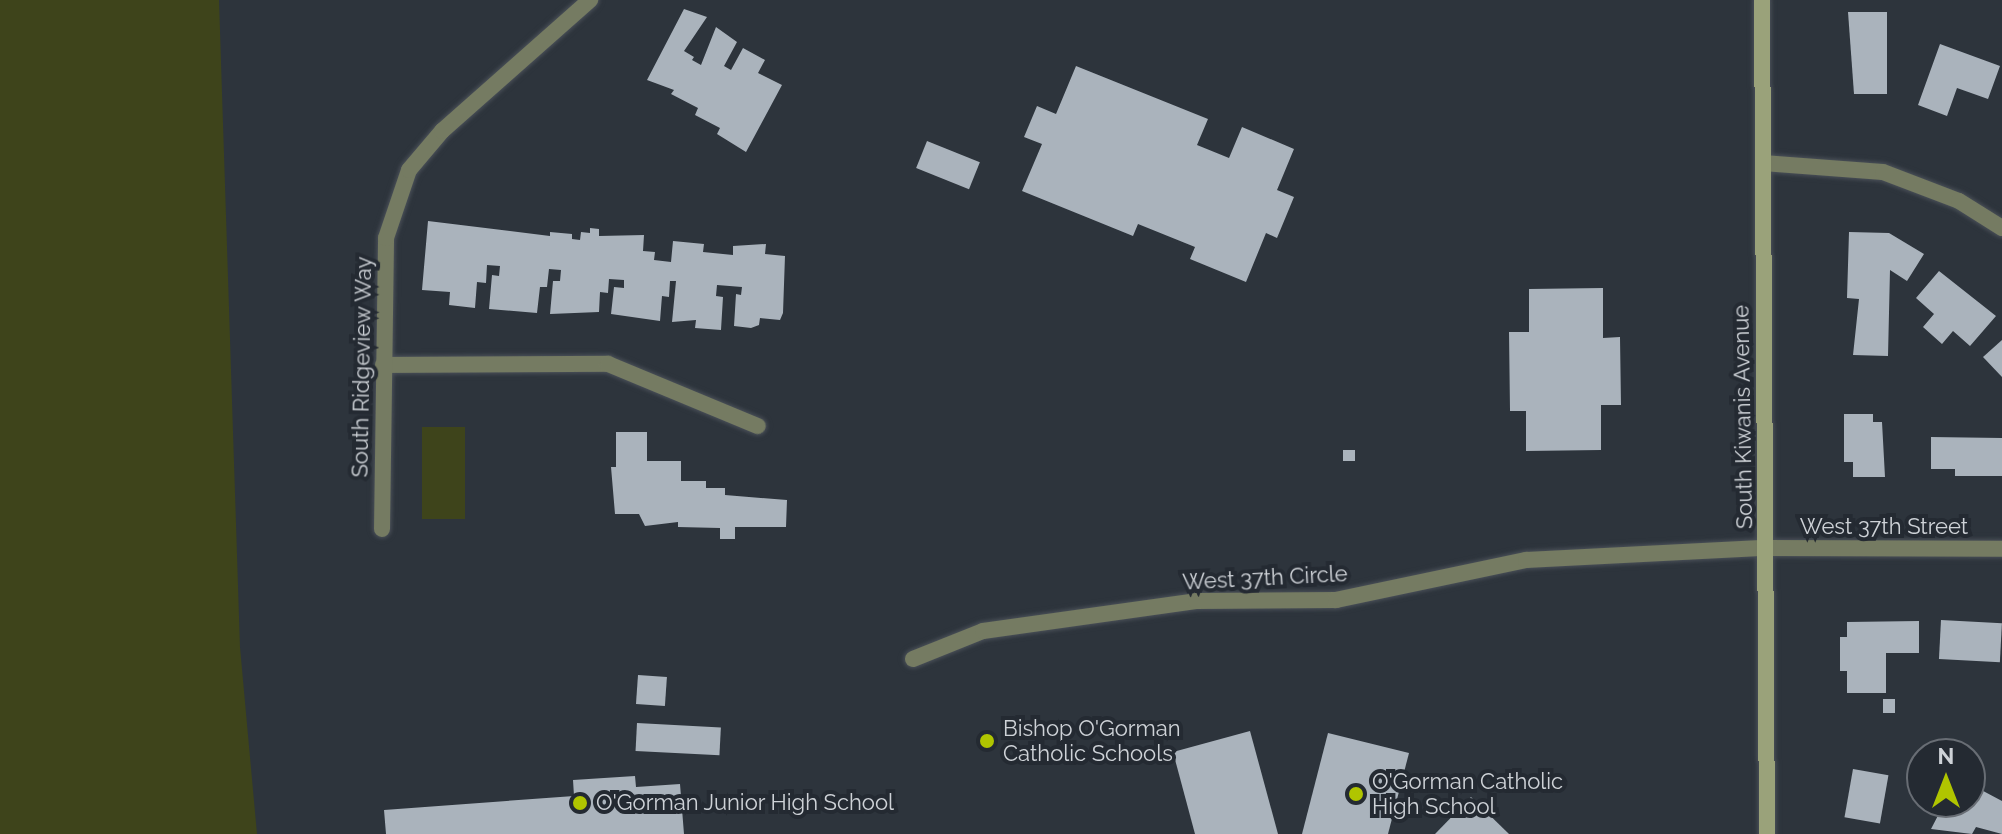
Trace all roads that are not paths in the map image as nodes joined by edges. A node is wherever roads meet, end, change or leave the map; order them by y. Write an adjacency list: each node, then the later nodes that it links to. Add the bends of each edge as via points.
1 (590, 0): 5 (street, South Ridgeview Way, via 442,131 409,170 386,238)
2 (1762, 0): 3 (main road, South Kiwanis Avenue)
3 (1763, 163): 4 (street, via 1883,172 1930,187); 8 (main road, South Kiwanis Avenue)
4 (2002, 228)
5 (383, 365): 6 (street, via 608,364); 7 (street, South Ridgeview Way)
6 (758, 426)
7 (382, 529)
8 (1766, 548): 9 (street, West 37th Street); 10 (street, West 37th Circle, via 1526,560 1336,600 1196,601 983,631); 11 (main road, South Kiwanis Avenue)
9 (2002, 549)
10 (913, 659)
11 (1767, 834)

